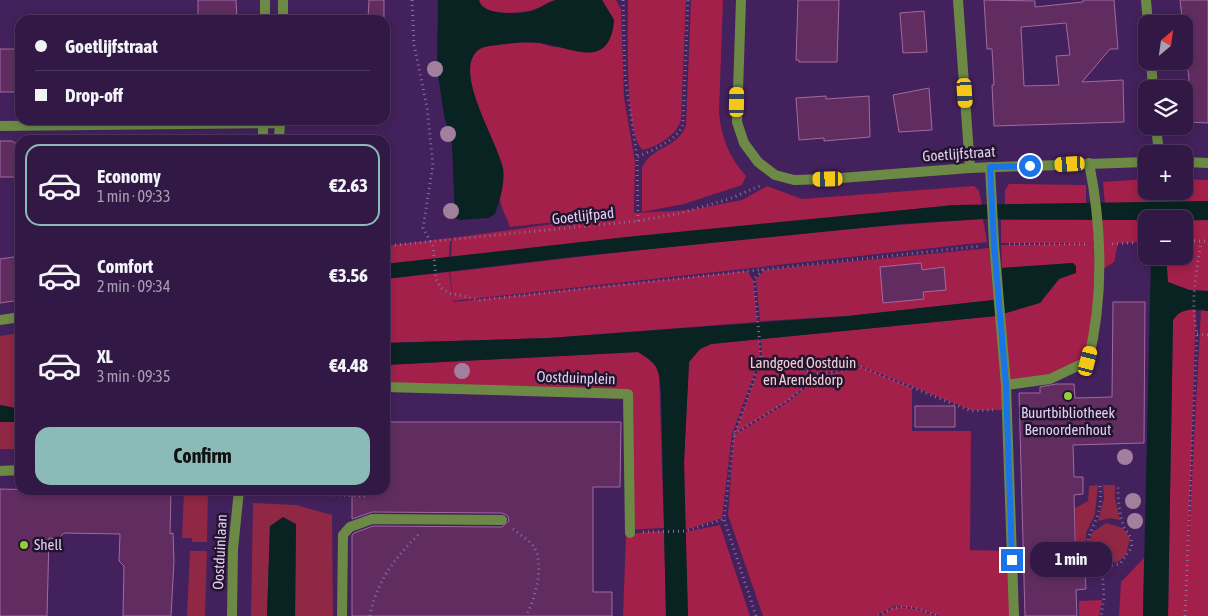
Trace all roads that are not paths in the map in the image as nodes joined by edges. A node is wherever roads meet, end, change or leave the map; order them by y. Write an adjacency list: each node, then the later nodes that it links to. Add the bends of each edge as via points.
1 (265, 0): 6 (street)
2 (283, 0): 7 (street)
3 (741, 0): 16 (street, Goetlijfstraat, via 736,122 744,143 758,162 775,175 794,180 828,179)
4 (958, 0): 16 (street)
5 (1146, 0): 8 (street)
6 (265, 15)
7 (283, 15)
8 (1147, 15)
9 (53, 125): 10 (street)
10 (0, 126)
11 (1138, 162): 13 (street, Goetlijfstraat)
12 (1193, 162): 14 (street)
13 (1089, 163): 15 (street, Goetlijfstraat); 19 (street, via 1097,202 1098,244 1097,326 1088,361 1050,379)
14 (1208, 163)
15 (990, 167): 16 (street, Goetlijfstraat); 19 (street)
16 (970, 168)
17 (15, 318): 18 (street)
18 (0, 320)
19 (1006, 385): 28 (street)
20 (390, 387): 25 (street, Oostduinplein, via 628,394)
21 (0, 470): 22 (street)
22 (15, 470)
23 (239, 495): 26 (street, Oostduinlaan, via 233,549)
24 (502, 520): 27 (street, via 372,519 350,527 343,535)
25 (630, 533)
26 (232, 616)
27 (342, 616)
28 (1014, 616)

